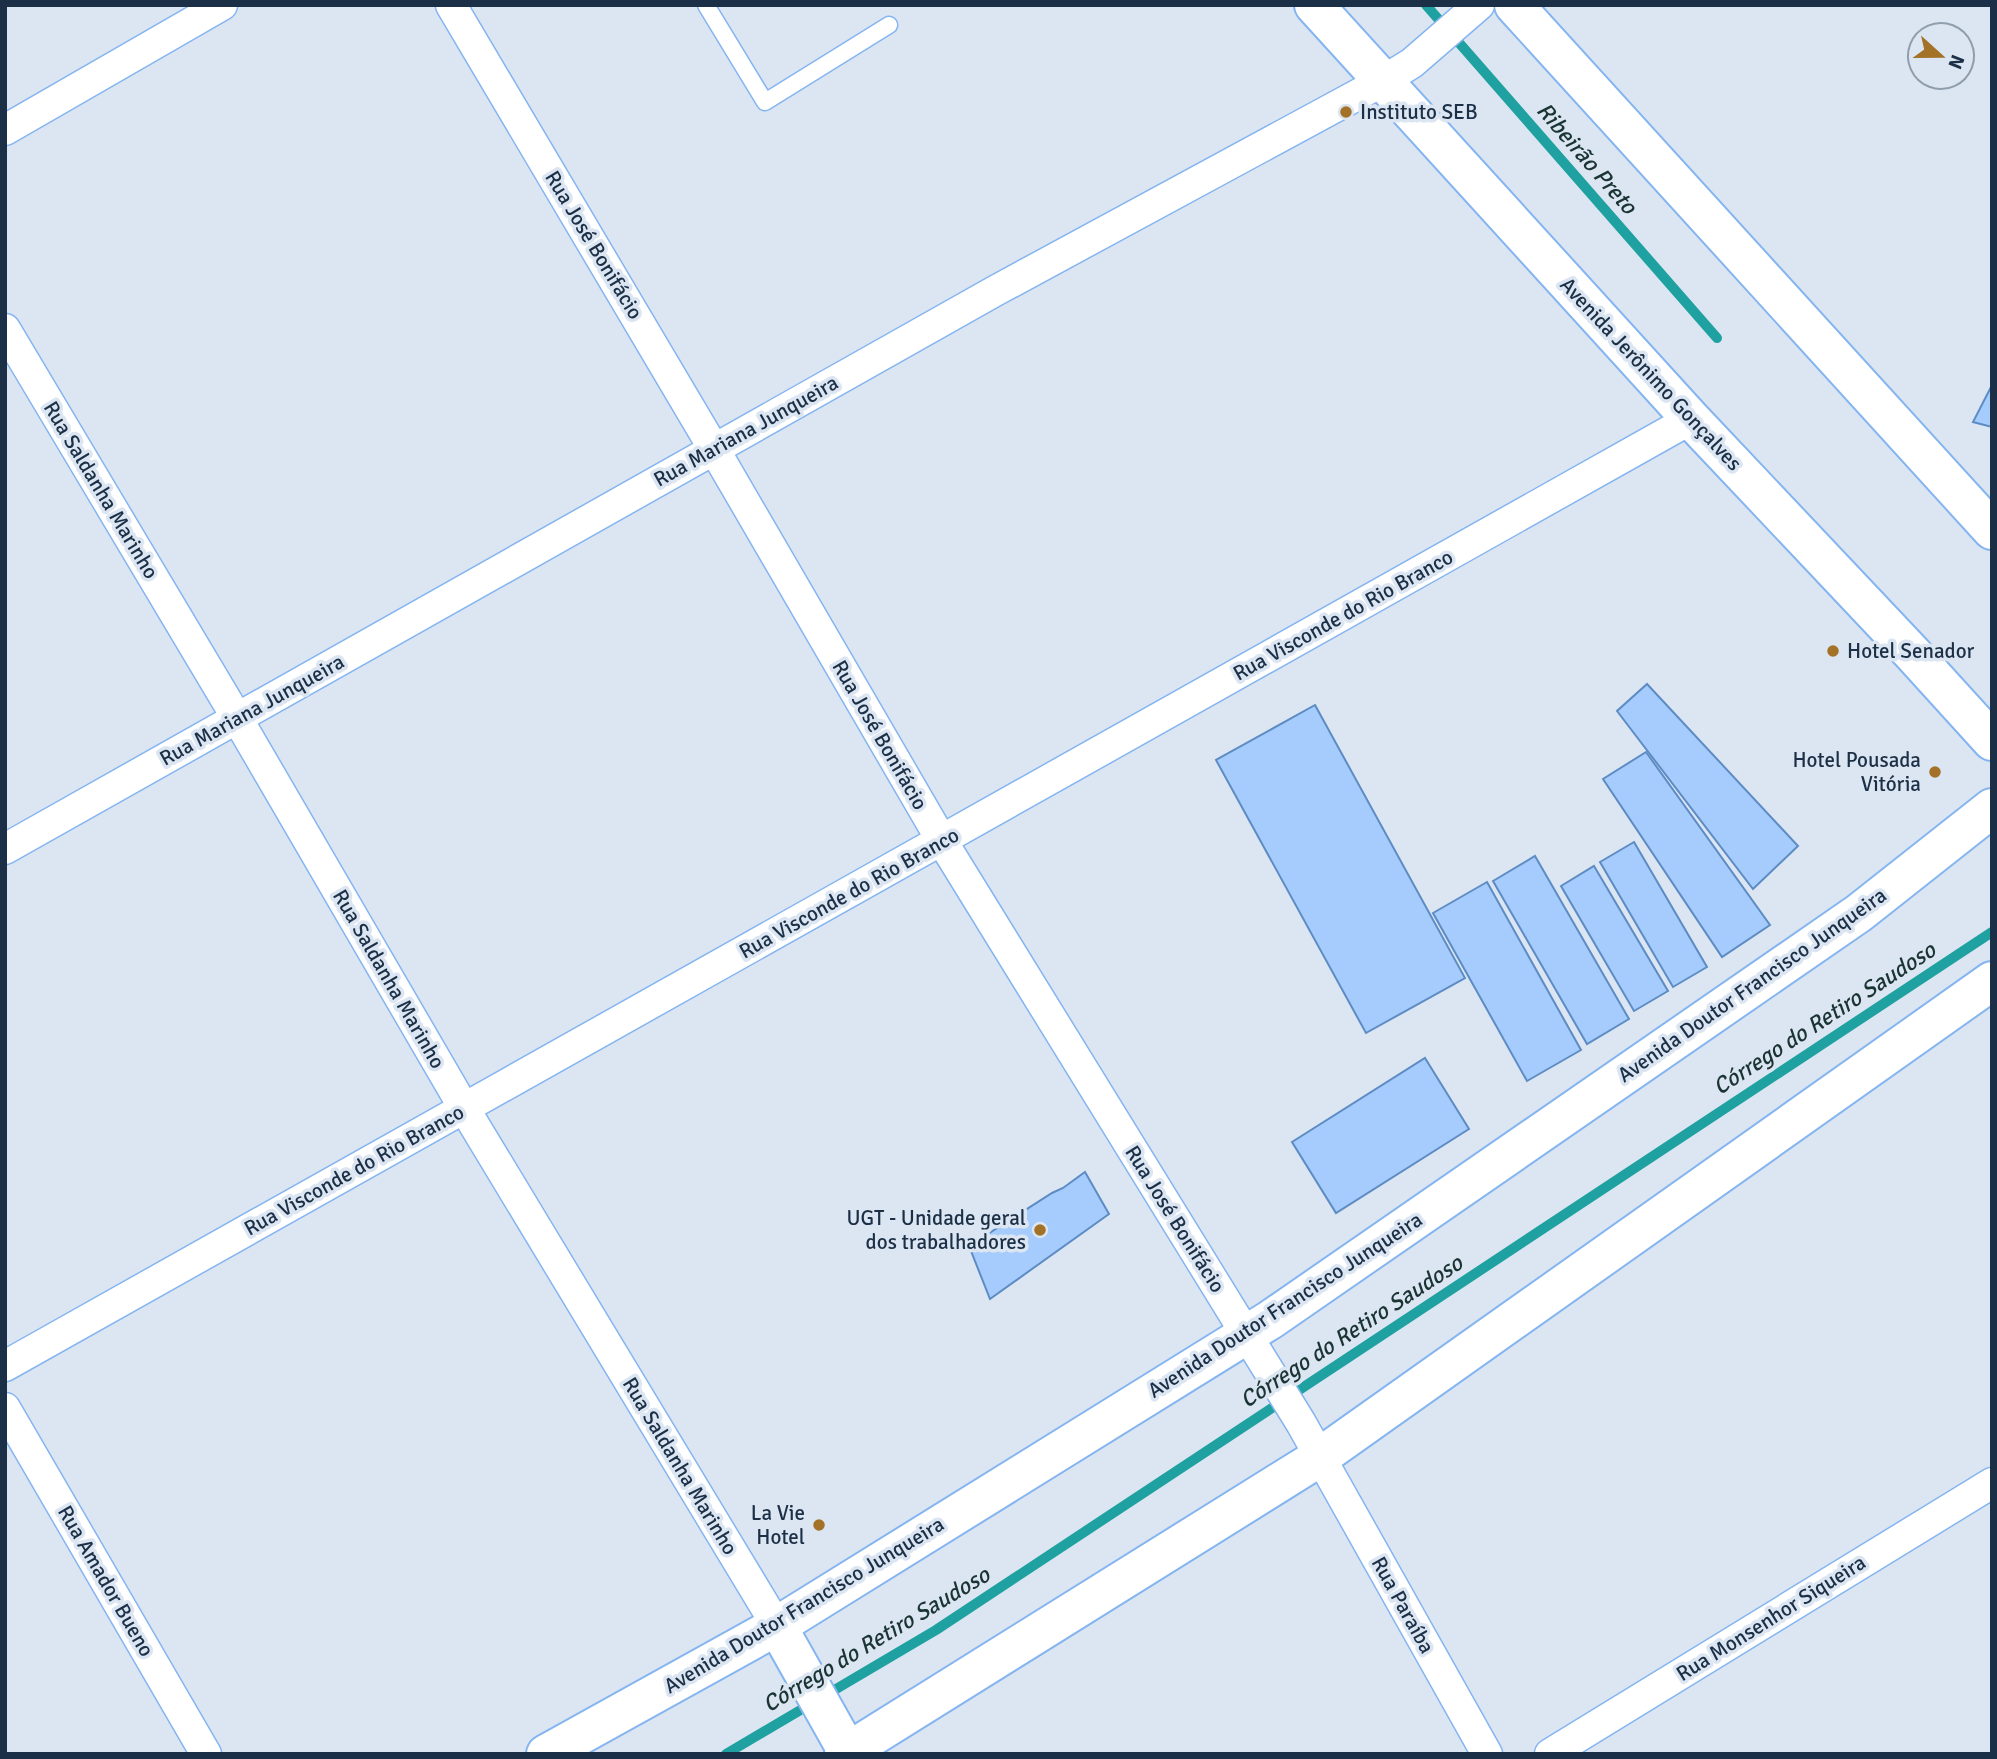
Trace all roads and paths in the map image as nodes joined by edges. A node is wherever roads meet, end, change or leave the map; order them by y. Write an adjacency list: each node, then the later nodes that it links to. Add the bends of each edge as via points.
1 (222, 5): 9 (street)
2 (451, 5): 12 (street, Rua José Bonifácio)
3 (706, 5): 7 (lane, via 765,102)
4 (1314, 5): 8 (main road, Avenida Jerônimo Gonçalves)
5 (1514, 5): 13 (main road)
6 (1477, 7): 8 (street, Rua Mariana Junqueira)
7 (889, 25)
8 (1397, 72): 11 (main road, Avenida Jerônimo Gonçalves); 12 (street, Rua Mariana Junqueira)
9 (5, 130)
10 (5, 329): 14 (street, Rua Saldanha Marinho)
11 (1692, 419): 15 (main road, Avenida Jerônimo Gonçalves); 17 (street, Rua Visconde do Rio Branco)
12 (714, 449): 14 (street, Rua Mariana Junqueira); 17 (street, Rua José Bonifácio)
13 (1992, 530)
14 (237, 718): 18 (street, Rua Mariana Junqueira); 20 (street, Rua Saldanha Marinho)
15 (1992, 741)
16 (1992, 808): 21 (main road, Avenida Doutor Francisco Junqueira, via 1859,912 1270,1320)
17 (942, 841): 20 (street, Rua Visconde do Rio Branco); 21 (street, Rua José Bonifácio)
18 (5, 849)
19 (1992, 981): 24 (main road)
20 (464, 1108): 22 (street, Rua Visconde do Rio Branco); 26 (street, Rua Saldanha Marinho)
21 (1254, 1348): 24 (street, Rua José Bonifácio); 26 (main road, Avenida Doutor Francisco Junqueira)
22 (5, 1366)
23 (5, 1408): 28 (street, Rua Amador Bueno)
24 (1320, 1457): 27 (main road); 30 (street, Rua Paraíba)
25 (1992, 1483): 31 (street, Rua Monsenhor Siqueira)
26 (785, 1641): 27 (main road); 29 (main road, Avenida Doutor Francisco Junqueira)
27 (844, 1746)
28 (206, 1754)
29 (546, 1754)
30 (1487, 1754)
31 (1550, 1754)

